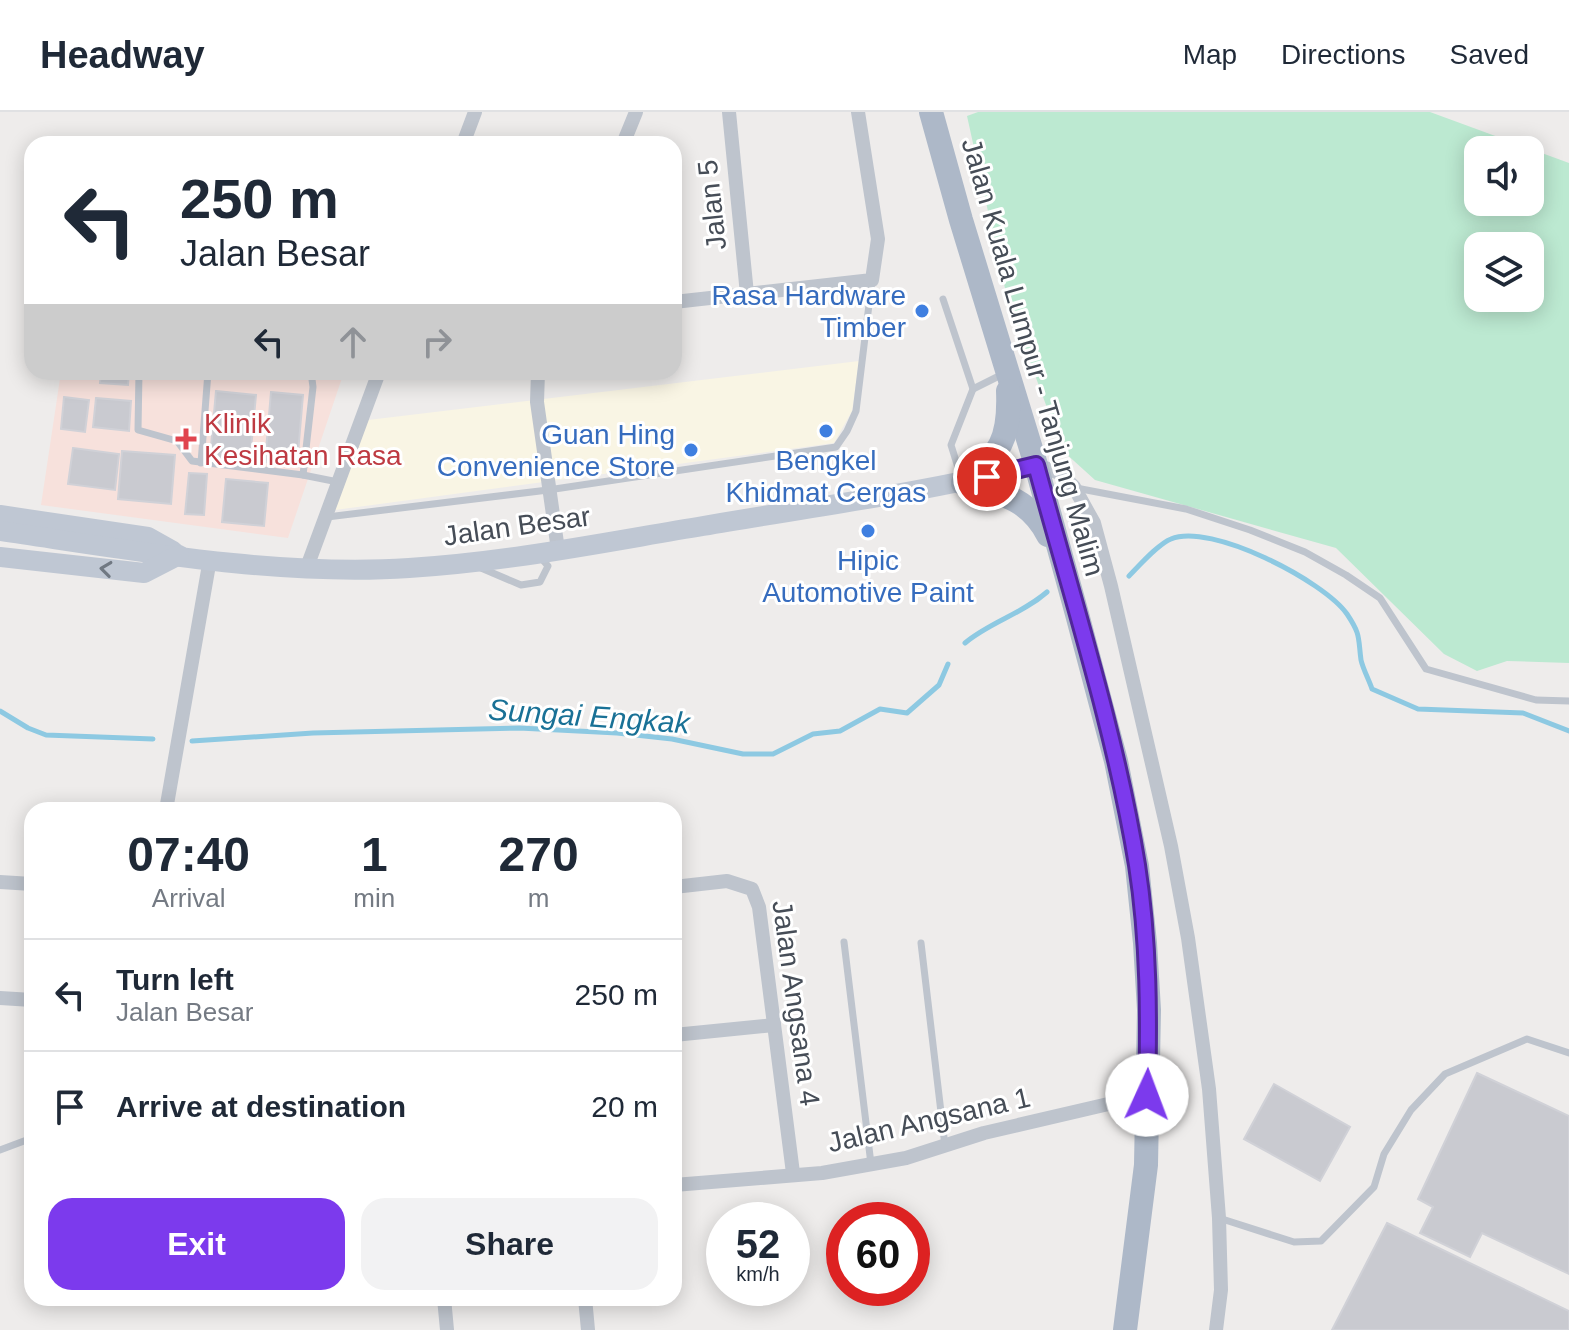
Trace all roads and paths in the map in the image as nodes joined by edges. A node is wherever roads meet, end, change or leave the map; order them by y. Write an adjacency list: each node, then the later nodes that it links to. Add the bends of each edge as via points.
1 (475, 112): 6 (street)
2 (636, 112): 7 (street)
3 (729, 112): 9 (street, Jalan 5)
4 (858, 112): 8 (street, via 878,239)
5 (931, 112): 12 (main road, Jalan Kuala Lumpur - Tanjung Malim)
6 (466, 136)
7 (626, 136)
8 (872, 280): 9 (street); 25 (lane, via 856,411 836,447)
9 (747, 294): 11 (street)
10 (943, 299): 18 (lane)
11 (682, 301)
12 (1008, 371): 18 (lane); 20 (main road, Jalan Kuala Lumpur - Tanjung Malim); 23 (main road, via 1009,408 998,452)
13 (139, 380): 19 (lane, via 138,430 171,438 189,459)
14 (207, 380): 19 (lane)
15 (312, 380): 21 (lane)
16 (376, 380): 22 (street)
17 (538, 380): 25 (street)
18 (973, 389): 23 (lane, via 951,445)
19 (201, 463): 21 (lane)
20 (1036, 465): 23 (main road, Jalan Besar); 24 (street, via 1060,473); 33 (main road, Jalan Kuala Lumpur - Tanjung Malim)
21 (303, 475): 22 (lane)
22 (338, 482): 27 (street)
23 (963, 483): 29 (main road, Jalan Besar); 33 (main road, via 1006,495 1033,511)
24 (1074, 487): 37 (lane, via 1186,509 1305,552 1380,598 1426,669 1536,700); 56 (street, via 1094,523 1171,846 1209,1089)
25 (548, 490): 27 (lane); 29 (street)
26 (0, 515): 31 (main road, via 148,537)
27 (325, 517): 36 (street)
28 (0, 531): 31 (main road, Jalan Besar)
29 (558, 550): 30 (main road, Jalan Besar)
30 (536, 552): 35 (main road, Jalan Besar); 35 (lane, via 548,566 540,582 521,585)
31 (179, 555): 32 (main road, one-way to 32, via 144,573); 34 (main road, Jalan Besar)
32 (0, 557)
33 (1061, 558): 49 (main road, Jalan Kuala Lumpur - Tanjung Malim, via 1116,761 1137,866 1149,1010)
34 (210, 559): 36 (main road, Jalan Besar); 38 (street)
35 (466, 562): 36 (main road, Jalan Besar, via 408,568)
36 (307, 567)
37 (1569, 701)
38 (167, 802)
39 (0, 882): 40 (street)
40 (24, 884)
41 (682, 886): 46 (street, Jalan Angsana 4, via 727,881 752,889 759,907)
42 (844, 942): 53 (lane)
43 (921, 943): 51 (lane)
44 (0, 998): 45 (street)
45 (24, 1000)
46 (774, 1025): 47 (street); 54 (street, Jalan Angsana 4)
47 (682, 1034)
48 (1569, 1053): 56 (lane, via 1527,1039 1445,1074 1411,1110 1384,1154 1374,1187 1321,1241 1294,1242)
49 (1147, 1095): 51 (street, Jalan Angsana 1); 61 (main road, Jalan Kuala Lumpur - Tanjung Malim, via 1146,1165)
50 (24, 1141): 52 (lane)
51 (945, 1146): 53 (street, Jalan Angsana 1)
52 (0, 1150)
53 (871, 1164): 54 (street, Jalan Angsana 1)
54 (793, 1173): 55 (street, Jalan Angsana 1)
55 (682, 1184)
56 (1219, 1218): 62 (street)
57 (445, 1306): 59 (street)
58 (586, 1306): 60 (street)
59 (447, 1330)
60 (588, 1330)
61 (1125, 1330)
62 (1216, 1330)

